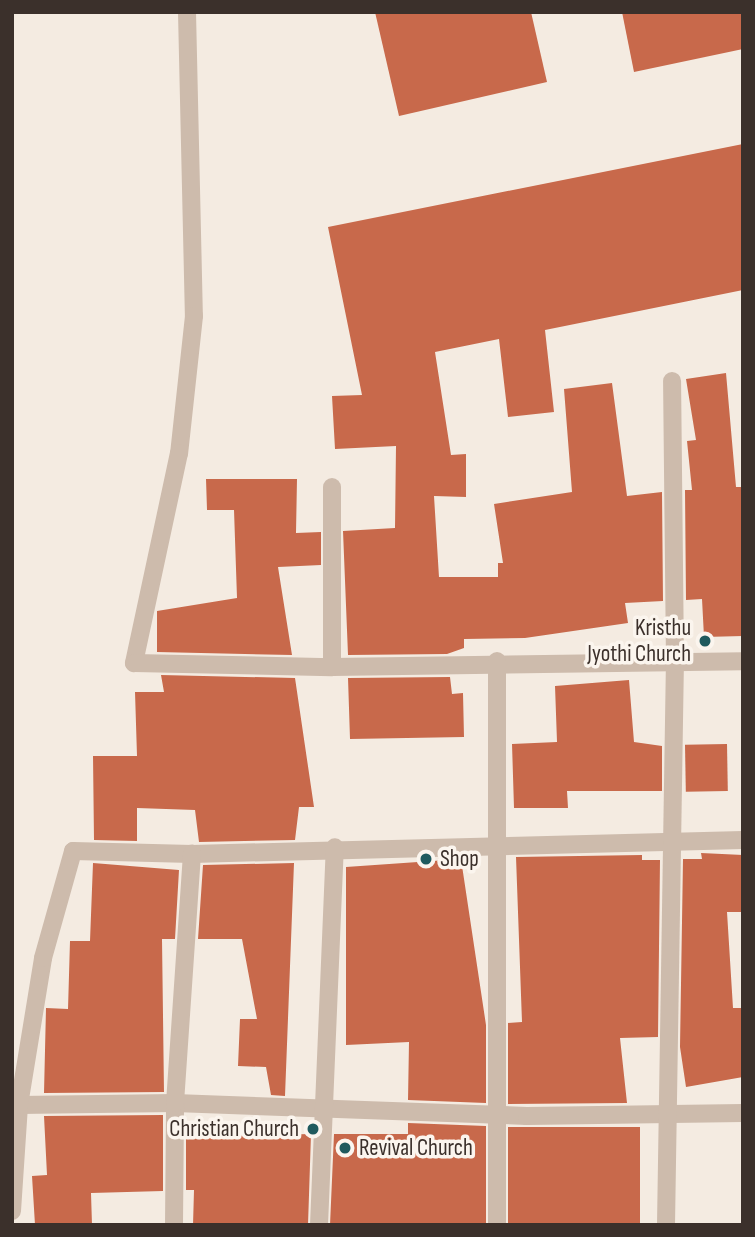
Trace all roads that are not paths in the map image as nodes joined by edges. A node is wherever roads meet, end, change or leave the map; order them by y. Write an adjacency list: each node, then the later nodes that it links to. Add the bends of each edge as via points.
1 (187, 12): 7 (street, via 194,316 179,453 134,663)
2 (672, 381): 5 (street)
3 (332, 487): 7 (street)
4 (497, 661): 5 (street); 7 (street); 11 (street)
5 (676, 661): 6 (street); 9 (street)
6 (743, 661)
7 (332, 667)
8 (743, 840): 9 (street)
9 (674, 842): 11 (street); 17 (street)
10 (335, 847): 11 (street); 12 (street); 15 (street)
11 (494, 847): 18 (street)
12 (192, 854): 13 (street); 14 (street, via 73,851 43,958)
13 (175, 1103): 14 (street); 15 (street); 20 (street)
14 (19, 1105): 19 (street)
15 (323, 1109): 18 (street); 21 (street)
16 (743, 1113): 17 (street)
17 (669, 1114): 18 (street); 23 (street)
18 (499, 1115): 22 (street)
19 (12, 1211)
20 (174, 1225)
21 (319, 1225)
22 (496, 1225)
23 (666, 1225)

